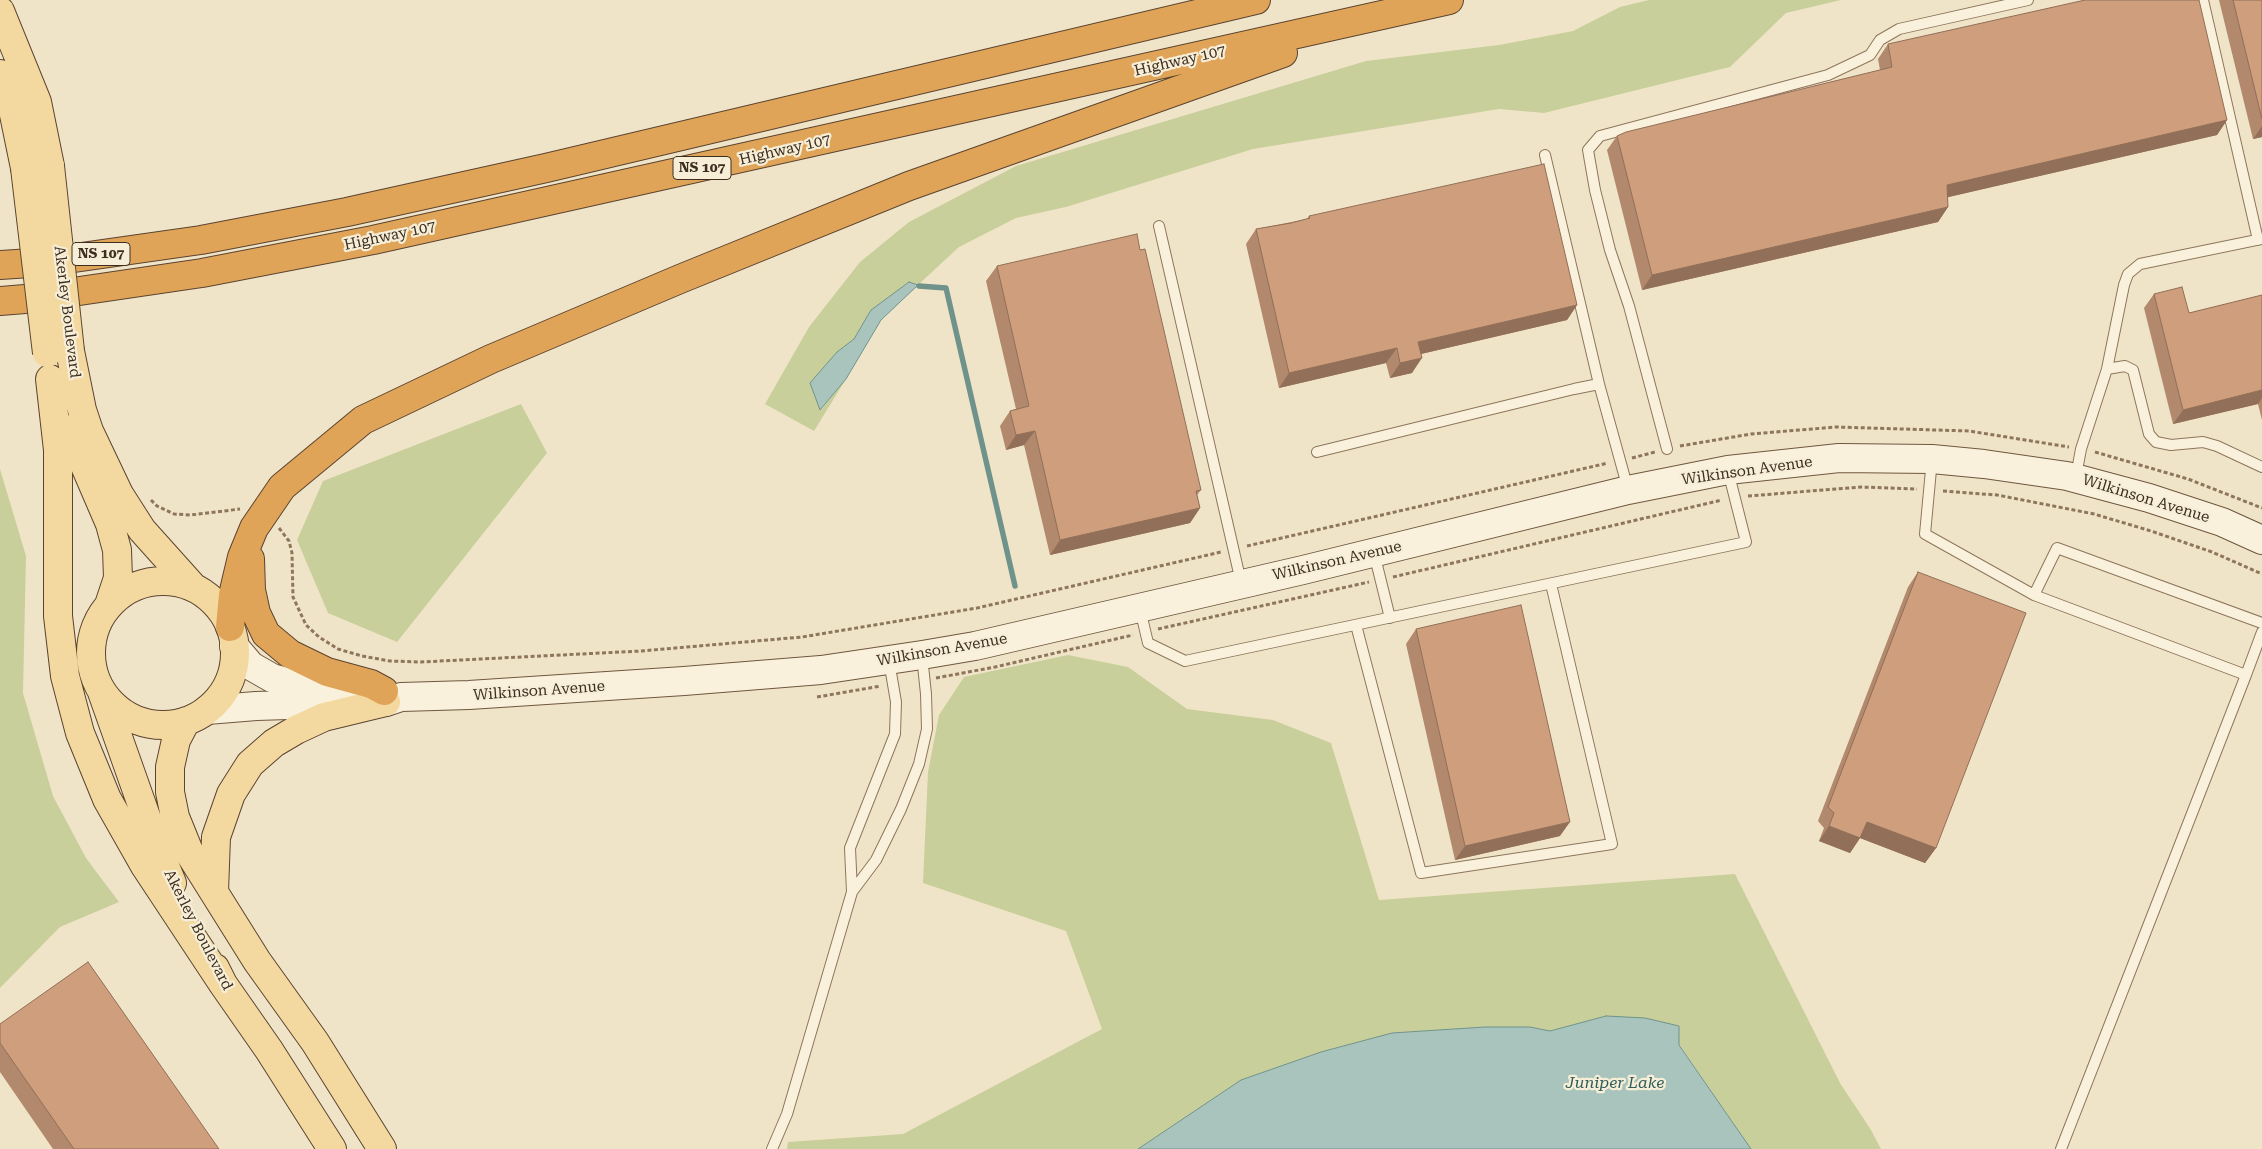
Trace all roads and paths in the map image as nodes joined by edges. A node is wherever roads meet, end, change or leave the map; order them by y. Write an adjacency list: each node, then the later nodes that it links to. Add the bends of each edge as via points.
1 (1256, 0): 12 (highway, NS 107, via 546,168)
2 (1449, 0): 6 (highway, Highway 107 / NS 107)
3 (2028, 0): 19 (lane, via 1899,29 1880,40 1870,55 1828,75 1600,136 1588,150 1610,250 1629,306)
4 (2203, 0): 11 (lane)
5 (0, 11): 9 (main road, Akerley Boulevard, via 37,102)
6 (1400, 12): 15 (highway, Highway 107 / NS 107, via 373,240 202,273); 29 (highway, via 909,186 680,278 491,359 363,420 282,487)
7 (0, 74): 9 (main road, Akerley Boulevard)
8 (1545, 155): 18 (lane)
9 (38, 167): 16 (main road, Akerley Boulevard, bridge)
10 (1158, 226): 34 (lane)
11 (2260, 239): 17 (lane, via 2140,264 2128,274)
12 (201, 240): 13 (highway); 14 (highway, NS 107, via 46,262)
13 (0, 256)
14 (0, 265)
15 (0, 301)
16 (56, 361): 36 (main road, Akerley Boulevard, via 82,410 119,494 142,530); 38 (main road, Akerley Boulevard, via 75,444 110,524 117,550 118,578); 56 (main road, via 58,616 65,676 80,733 107,799 145,866)
17 (2107, 369): 22 (lane, via 2125,366 2133,370 2149,434 2156,442 2171,445 2203,442); 24 (lane, via 2081,449)
18 (1599, 384): 20 (lane); 25 (lane)
19 (1667, 449)
20 (1317, 452)
21 (1932, 458): 23 (street, Wilkinson Avenue, via 1839,458); 24 (street, Wilkinson Avenue); 26 (lane)
22 (2262, 467)
23 (1728, 470): 25 (street, Wilkinson Avenue); 27 (lane)
24 (2076, 478): 30 (street, Wilkinson Avenue, via 2222,522)
25 (1628, 490): 31 (street, Wilkinson Avenue)
26 (1930, 491): 27 (path, via 1861,487); 32 (path, via 1997,496 2094,514 2212,552); 37 (lane, via 1926,534)
27 (1735, 498): 33 (path); 35 (lane, via 1746,542)
28 (151, 499): 29 (path, via 174,514 190,515 229,508)
29 (258, 521): 39 (path, via 283,531 289,541 293,597 306,625 338,649 390,661 679,648 802,637); 45 (highway, via 242,557 233,595); 51 (highway, via 250,564 251,590 256,613 266,634 290,654 327,672 371,684)
30 (2262, 540)
31 (1374, 552): 33 (lane); 34 (street, Wilkinson Avenue)
32 (2262, 574)
33 (1381, 580): 40 (lane); 41 (path)
34 (1241, 583): 41 (street, Wilkinson Avenue)
35 (1551, 584): 40 (lane); 43 (lane, via 1612,844 1420,873)
36 (194, 588): 38 (main road, via 172,582 149,582 127,590); 45 (main road, via 221,611)
37 (2034, 595): 42 (lane, via 2056,548); 48 (lane)
38 (109, 605): 50 (main road, via 97,624 91,647 92,671)
39 (966, 608)
40 (1390, 618): 43 (lane)
41 (1142, 619): 43 (lane, via 1148,643 1185,662); 46 (street, Wilkinson Avenue); 49 (path, via 995,668)
42 (2262, 623)
43 (1356, 625)
44 (2262, 632): 48 (lane)
45 (232, 636): 51 (street, Wilkinson Avenue, via 251,666 272,678 306,687); 53 (main road, via 234,664 229,683 219,698)
46 (922, 655): 47 (street, Wilkinson Avenue); 55 (lane, via 927,729 919,764 876,860)
47 (891, 672): 51 (street, Wilkinson Avenue, via 821,670 479,695); 52 (path); 55 (lane, via 896,702 895,734 850,848)
48 (2246, 675): 60 (lane)
49 (934, 679)
50 (102, 692): 53 (main road, via 118,710 139,721 162,725); 56 (main road, Akerley Boulevard, via 169,878)
51 (390, 697): 53 (street, Wilkinson Avenue, via 256,706); 54 (main road, via 324,717 274,743 250,764 231,794 216,837)
52 (817, 697)
53 (196, 716): 54 (main road, Akerley Boulevard, via 176,740 170,766 170,792 175,817 190,854)
54 (214, 892): 58 (main road, Akerley Boulevard)
55 (852, 892): 59 (lane, via 787,1114)
56 (223, 984): 57 (main road, Akerley Boulevard)
57 (332, 1149)
58 (382, 1149)
59 (772, 1149)
60 (2061, 1149)

